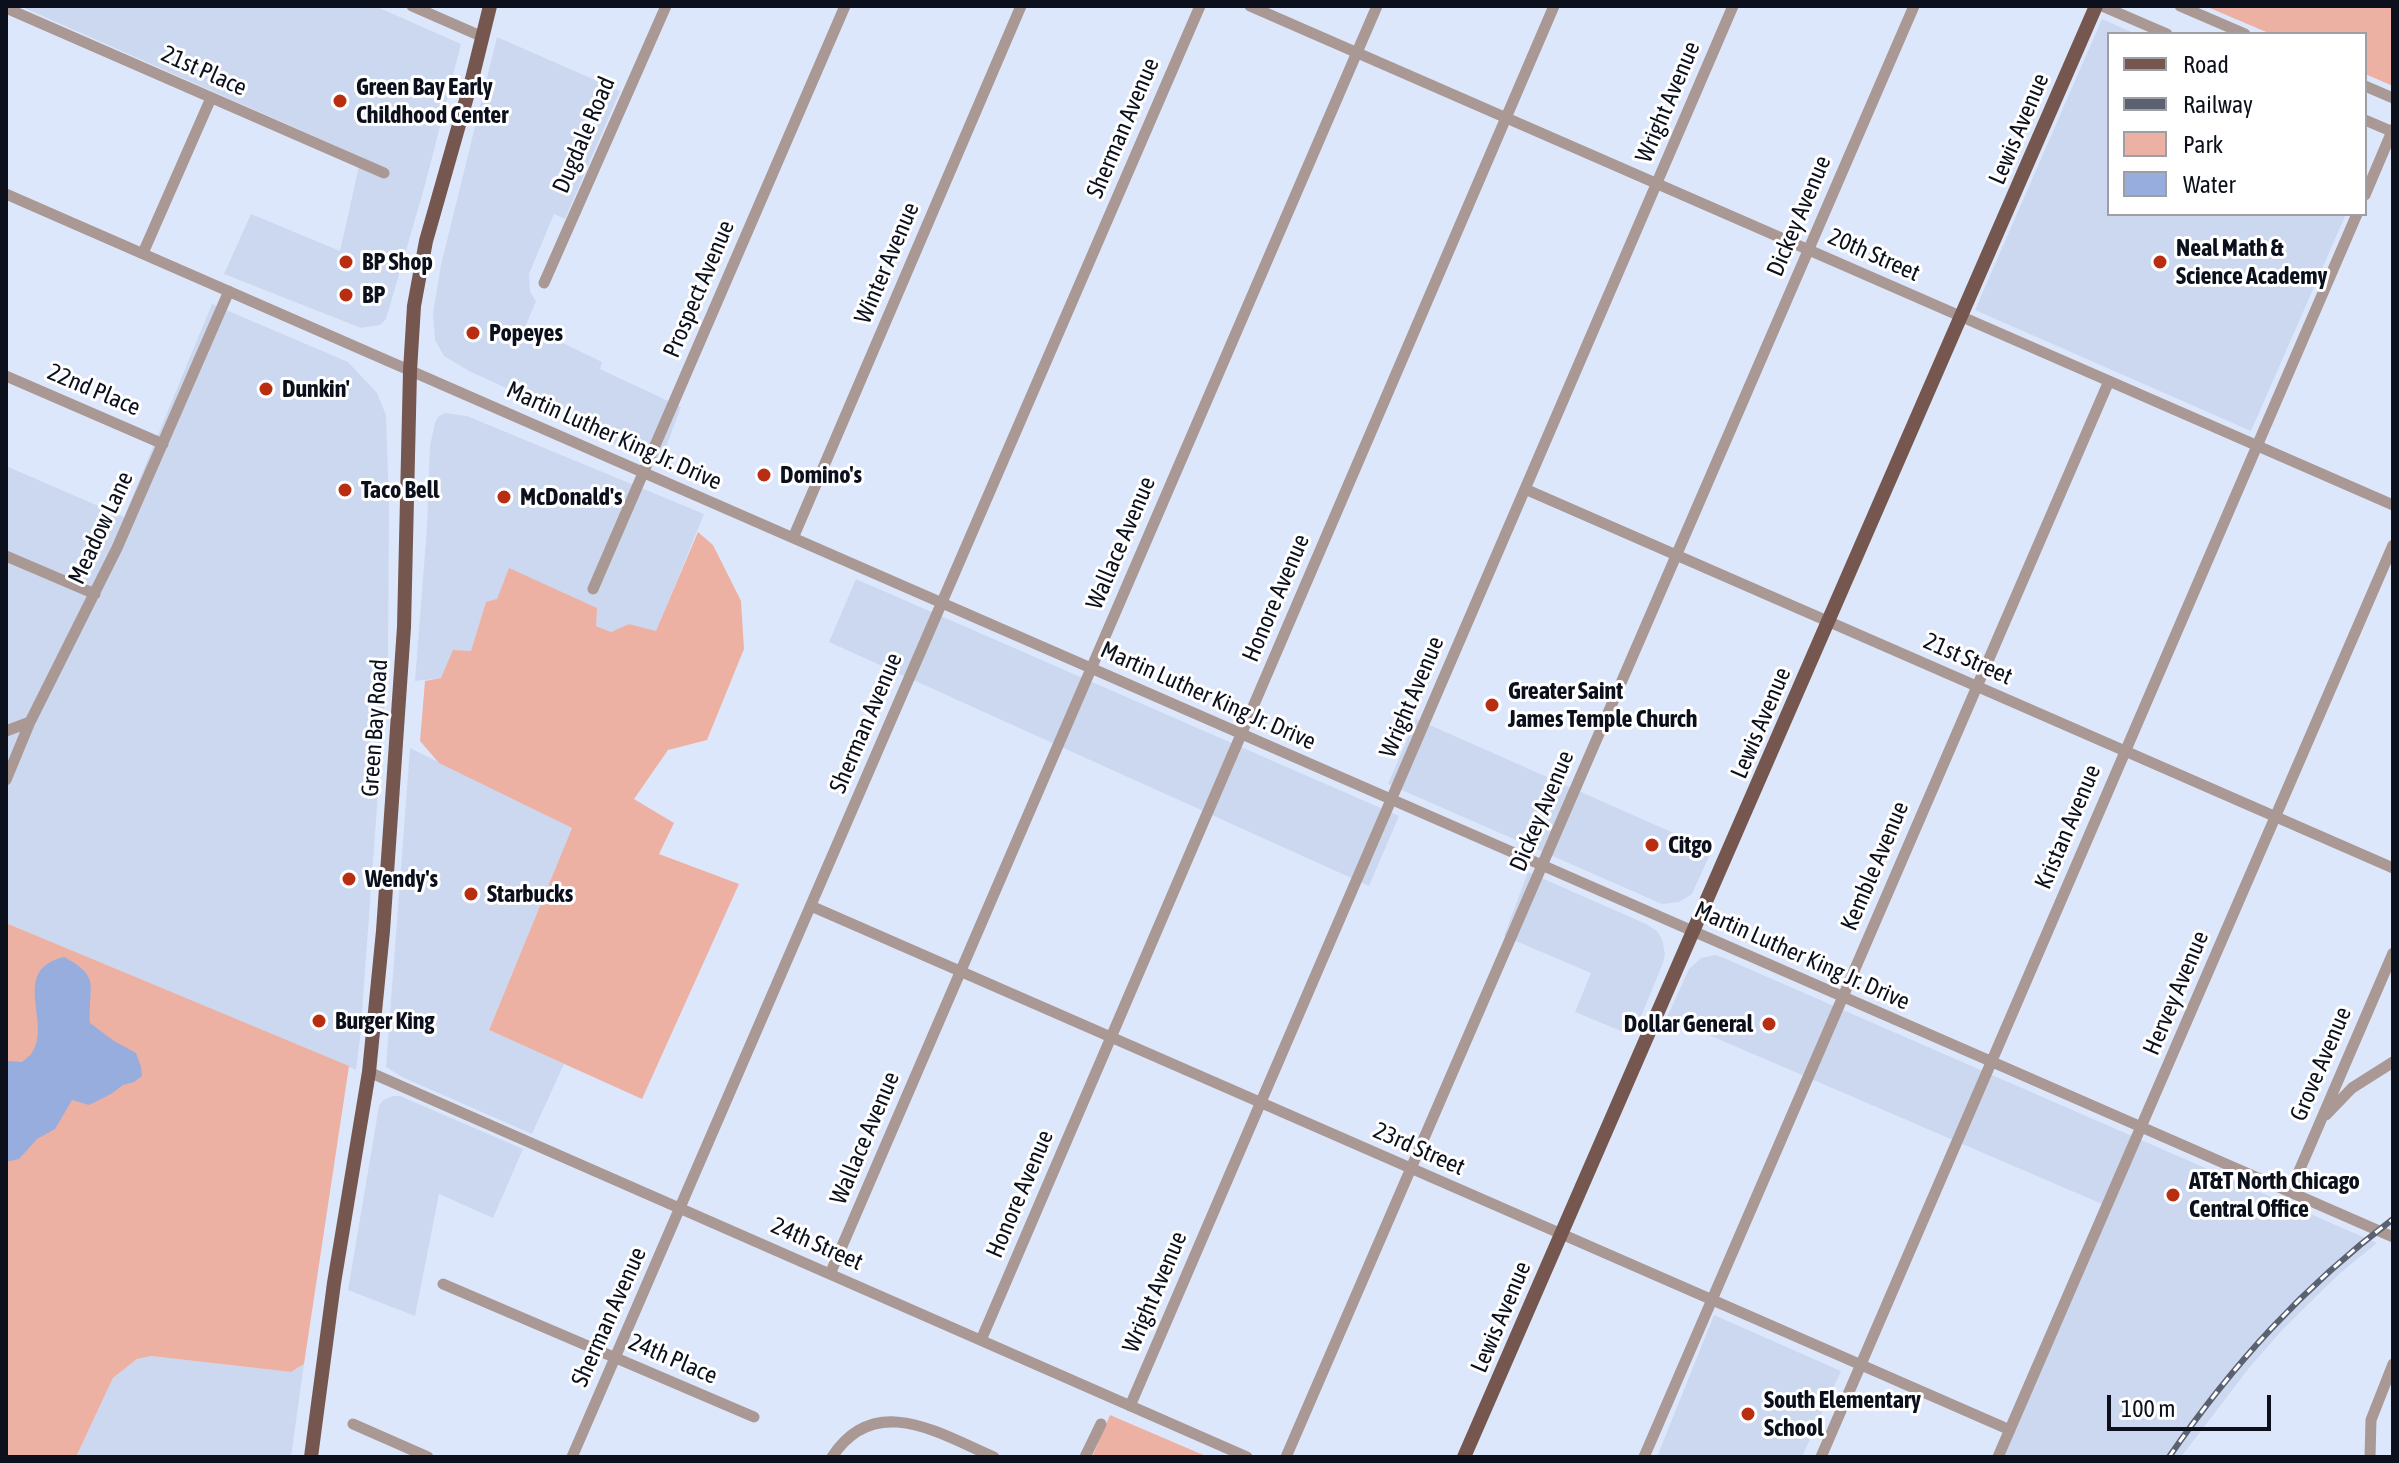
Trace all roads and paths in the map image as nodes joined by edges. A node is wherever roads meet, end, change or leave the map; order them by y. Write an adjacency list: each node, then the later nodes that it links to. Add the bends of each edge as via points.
1 (412, 6): 18 (street)
2 (490, 6): 18 (main road, Green Bay Road)
3 (666, 6): 33 (street, Dugdale Road)
4 (845, 6): 41 (street, Prospect Avenue)
5 (1021, 6): 44 (street, Winter Avenue)
6 (1200, 6): 50 (street, Sherman Avenue)
7 (1250, 6): 19 (street, 20th Street)
8 (1377, 6): 19 (street, Wallace Avenue)
9 (1554, 6): 23 (street, Honore Avenue)
10 (1733, 6): 27 (street, Wright Avenue)
11 (1914, 6): 31 (street, Dickey Avenue)
12 (2096, 6): 35 (main road, Lewis Avenue)
13 (2102, 6): 16 (street)
14 (2180, 6): 17 (street)
15 (6, 8): 21 (street, 21st Place)
16 (2162, 32)
17 (2240, 32)
18 (483, 37): 36 (main road, Green Bay Road, via 424,251)
19 (1357, 53): 23 (street, 20th Street); 52 (street, Wallace Avenue)
20 (2367, 87): 22 (street)
21 (211, 98): 26 (street, 21st Place); 32 (street)
22 (2393, 98)
23 (1506, 118): 27 (street, 20th Street); 56 (street, Honore Avenue)
24 (2367, 121): 25 (street)
25 (2393, 131): 28 (street)
26 (384, 173)
27 (1657, 184): 31 (street, 20th Street); 42 (street, Wright Avenue)
28 (2367, 190)
29 (6, 194): 32 (street, Martin Luther King Jr. Drive)
30 (2356, 216): 40 (street, Kristan Avenue)
31 (1808, 250): 35 (street, 20th Street); 46 (street, Dickey Avenue)
32 (143, 253): 34 (street, Martin Luther King Jr. Drive)
33 (544, 283)
34 (229, 291): 36 (street, Martin Luther King Jr. Drive); 39 (street, Meadow Lane)
35 (1961, 317): 38 (street, 20th Street); 51 (main road, Lewis Avenue)
36 (410, 371): 41 (street, Martin Luther King Jr. Drive); 71 (main road, Green Bay Road, via 404,627)
37 (6, 376): 39 (street, 22nd Place)
38 (2109, 381): 40 (street, 20th Street); 53 (street, Kemble Avenue)
39 (163, 444): 49 (street, Meadow Lane)
40 (2257, 446): 43 (street, 20th Street); 57 (street, Kristan Avenue)
41 (643, 473): 44 (street, Martin Luther King Jr. Drive); 48 (street, Prospect Avenue)
42 (1525, 489): 46 (street, 21st Street); 59 (street, Wright Avenue)
43 (2393, 505)
44 (793, 538): 50 (street, Martin Luther King Jr. Drive)
45 (2393, 545): 60 (street, Hervey Avenue)
46 (1677, 555): 51 (street, 21st Street); 61 (street, Dickey Avenue)
47 (6, 556): 49 (street)
48 (593, 589)
49 (95, 594): 54 (street, Meadow Lane)
50 (942, 603): 52 (street, Martin Luther King Jr. Drive); 63 (street, Sherman Avenue)
51 (1829, 622): 53 (street, 21st Street); 64 (main road, Lewis Avenue)
52 (1091, 669): 56 (street, Martin Luther King Jr. Drive); 66 (street, Wallace Avenue)
53 (1977, 687): 57 (street, 21st Street); 67 (street, Kemble Avenue)
54 (30, 722): 55 (street); 58 (street, Meadow Lane)
55 (6, 731)
56 (1241, 735): 59 (street, Martin Luther King Jr. Drive); 68 (street, Honore Avenue)
57 (2125, 751): 60 (street, 21st Street); 69 (street, Kristan Avenue)
58 (6, 780)
59 (1391, 801): 61 (street, Martin Luther King Jr. Drive); 72 (street, Wright Avenue)
60 (2276, 817): 62 (street, 21st Street); 74 (street, Hervey Avenue)
61 (1543, 867): 64 (street, Martin Luther King Jr. Drive); 75 (street, Dickey Avenue)
62 (2393, 868)
63 (811, 906): 66 (street, 23rd Street); 77 (street, Sherman Avenue)
64 (1694, 933): 67 (street, Martin Luther King Jr. Drive); 78 (main road, Lewis Avenue)
65 (2393, 953): 73 (street, Grove Avenue)
66 (961, 972): 68 (street, 23rd Street); 80 (street, Wallace Avenue)
67 (1842, 998): 69 (street, Martin Luther King Jr. Drive); 82 (street, Kemble Avenue)
68 (1111, 1038): 72 (street, 23rd Street); 83 (street, Honore Avenue)
69 (1991, 1062): 74 (street, Martin Luther King Jr. Drive); 86 (street, Kristan Avenue)
70 (2393, 1062): 73 (street, via 2352,1088)
71 (369, 1072): 77 (street, 24th Street); 92 (main road, Green Bay Road)
72 (1261, 1103): 75 (street, 23rd Street); 87 (street, Wright Avenue)
73 (2320, 1121): 76 (street, Grove Avenue)
74 (2141, 1128): 76 (street, Martin Luther King Jr. Drive); 91 (street, Hervey Avenue)
75 (1412, 1169): 78 (street, 23rd Street); 99 (street, Dickey Avenue)
76 (2290, 1192): 79 (street, Martin Luther King Jr. Drive)
77 (680, 1209): 80 (street, 24th Street); 84 (street, Sherman Avenue)
78 (1561, 1233): 82 (street, 23rd Street); 100 (main road, Lewis Avenue)
79 (2393, 1237)
80 (830, 1274): 83 (street, 24th Street)
81 (443, 1284): 84 (street, 24th Place)
82 (1710, 1300): 86 (street, 23rd Street); 101 (street, Kemble Avenue)
83 (981, 1340): 87 (street, 24th Street)
84 (615, 1357): 88 (street, 24th Place); 94 (street, Sherman Avenue)
85 (2393, 1364): 104 (street, via 2371,1420)
86 (1860, 1365): 91 (street, 23rd Street); 102 (street, Kristan Avenue)
87 (1130, 1406): 98 (street, 24th Street)
88 (754, 1417)
89 (353, 1424): 93 (street)
90 (1101, 1424): 97 (street)
91 (2010, 1430): 103 (street, Hervey Avenue)
92 (311, 1457)
93 (428, 1457)
94 (572, 1457)
95 (832, 1457): 96 (street, via 870,1424 893,1420)
96 (994, 1457)
97 (1085, 1457)
98 (1247, 1457)
99 (1286, 1457)
100 (1464, 1457)
101 (1644, 1457)
102 (1821, 1457)
103 (1998, 1457)
104 (2370, 1457)

